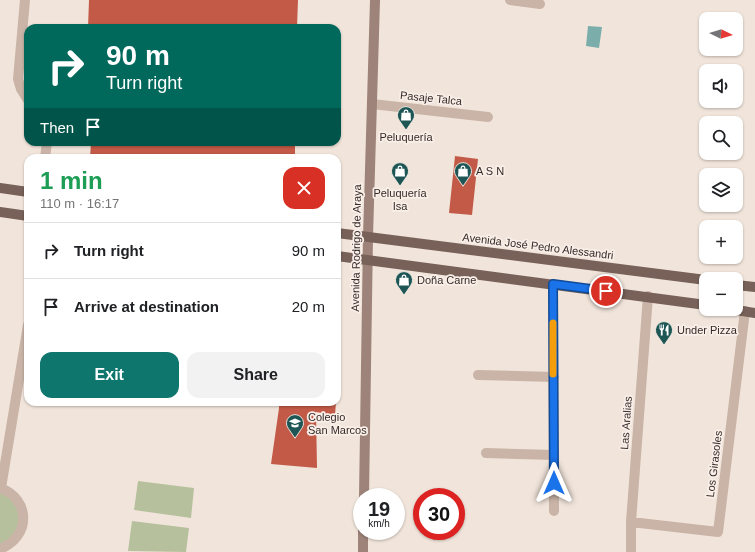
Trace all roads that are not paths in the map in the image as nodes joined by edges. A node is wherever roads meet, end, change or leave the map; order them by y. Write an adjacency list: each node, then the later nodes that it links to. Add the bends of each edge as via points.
1 (25, 0): 5 (street, via 18,79)
2 (375, 0): 6 (main road, Avenida Rodrigo de Araya)
3 (510, 0): 4 (street)
4 (540, 4)
5 (24, 94)
6 (372, 104): 7 (street, Pasaje Talca); 13 (main road, Avenida Rodrigo de Araya)
7 (488, 117)
8 (0, 188): 9 (main road)
9 (24, 191)
10 (0, 212): 11 (main road)
11 (24, 215)
12 (341, 234): 13 (main road, Avenida José Pedro Alessandri)
13 (368, 237): 15 (main road, Avenida Rodrigo de Araya); 16 (main road, Avenida José Pedro Alessandri)
14 (341, 257): 15 (main road)
15 (368, 261): 17 (main road); 29 (main road, Avenida Rodrigo de Araya)
16 (699, 279)
17 (553, 284): 20 (main road); 25 (street)
18 (743, 285): 19 (main road)
19 (755, 287)
20 (648, 296): 21 (main road); 31 (street, Las Aralias)
21 (699, 304)
22 (750, 312): 31 (street, Los Girasoles, via 718,532)
23 (24, 349): 28 (street)
24 (478, 375): 25 (street)
25 (554, 377): 27 (street)
26 (486, 453): 27 (street)
27 (554, 456): 30 (street)
28 (0, 488): 33 (street, via 10,492 19,502 23,513 22,526 17,537 8,546)
29 (364, 488)
30 (554, 511)
31 (631, 522): 35 (street, Las Aralias)
32 (363, 540): 34 (main road)
33 (0, 549)
34 (363, 552)
35 (631, 552)

